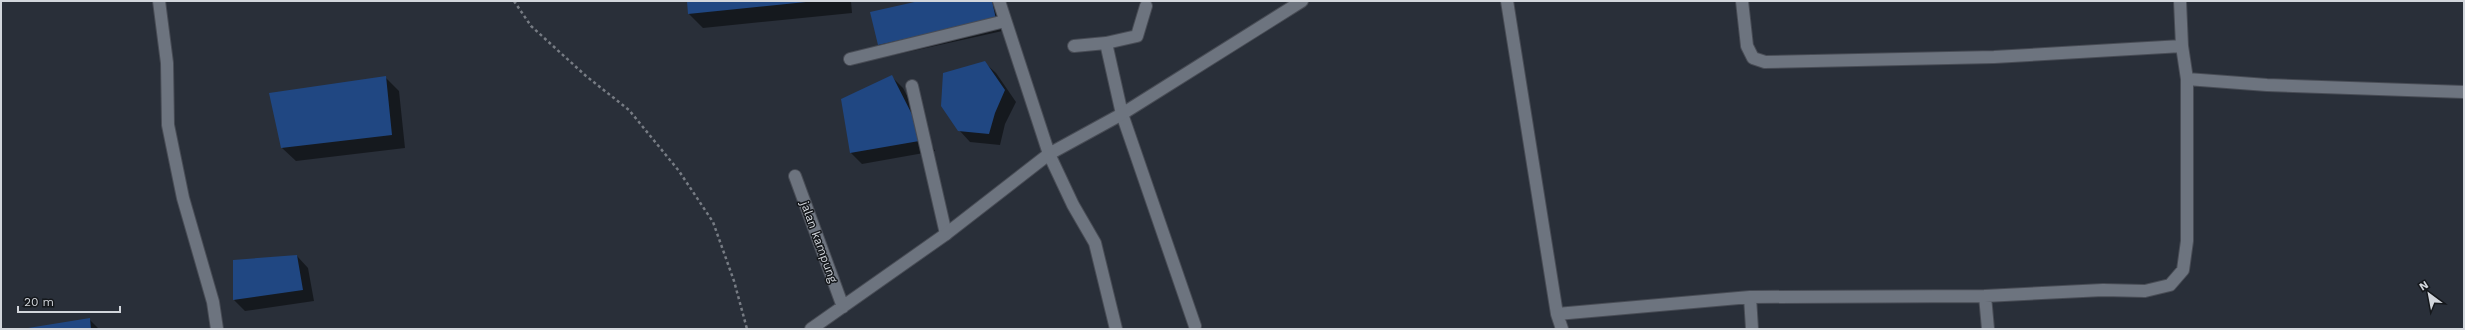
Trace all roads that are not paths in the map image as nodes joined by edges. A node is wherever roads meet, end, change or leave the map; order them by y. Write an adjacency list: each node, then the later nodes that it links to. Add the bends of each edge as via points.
1 (159, 1): 25 (street, via 166,63 168,125 183,198 213,302)
2 (999, 1): 8 (street)
3 (1302, 1): 16 (street)
4 (1507, 1): 23 (street)
5 (1742, 1): 11 (street, via 1746,46 1754,58 1765,62 1994,57)
6 (2180, 1): 11 (street)
7 (1146, 6): 9 (street, via 1137,36)
8 (1004, 20): 12 (street); 17 (street)
9 (1106, 43): 10 (street); 16 (street)
10 (1074, 46)
11 (2182, 46): 13 (street)
12 (850, 59)
13 (2187, 79): 15 (street, via 2266,85); 20 (street, via 2187,241 2183,270 2170,285 2145,291 2102,290)
14 (912, 86): 19 (street)
15 (2464, 92)
16 (1122, 114): 17 (street); 24 (street)
17 (1049, 154): 19 (street); 27 (street, via 1073,205 1095,243)
18 (795, 176): 22 (street, jalan kampung)
19 (946, 234): 22 (street)
20 (1985, 296): 21 (street); 30 (street)
21 (1750, 297): 23 (street); 29 (street)
22 (843, 307): 26 (street)
23 (1557, 314): 28 (street)
24 (1195, 326)
25 (217, 329)
26 (811, 329)
27 (1116, 329)
28 (1562, 329)
29 (1752, 329)
30 (1988, 329)

